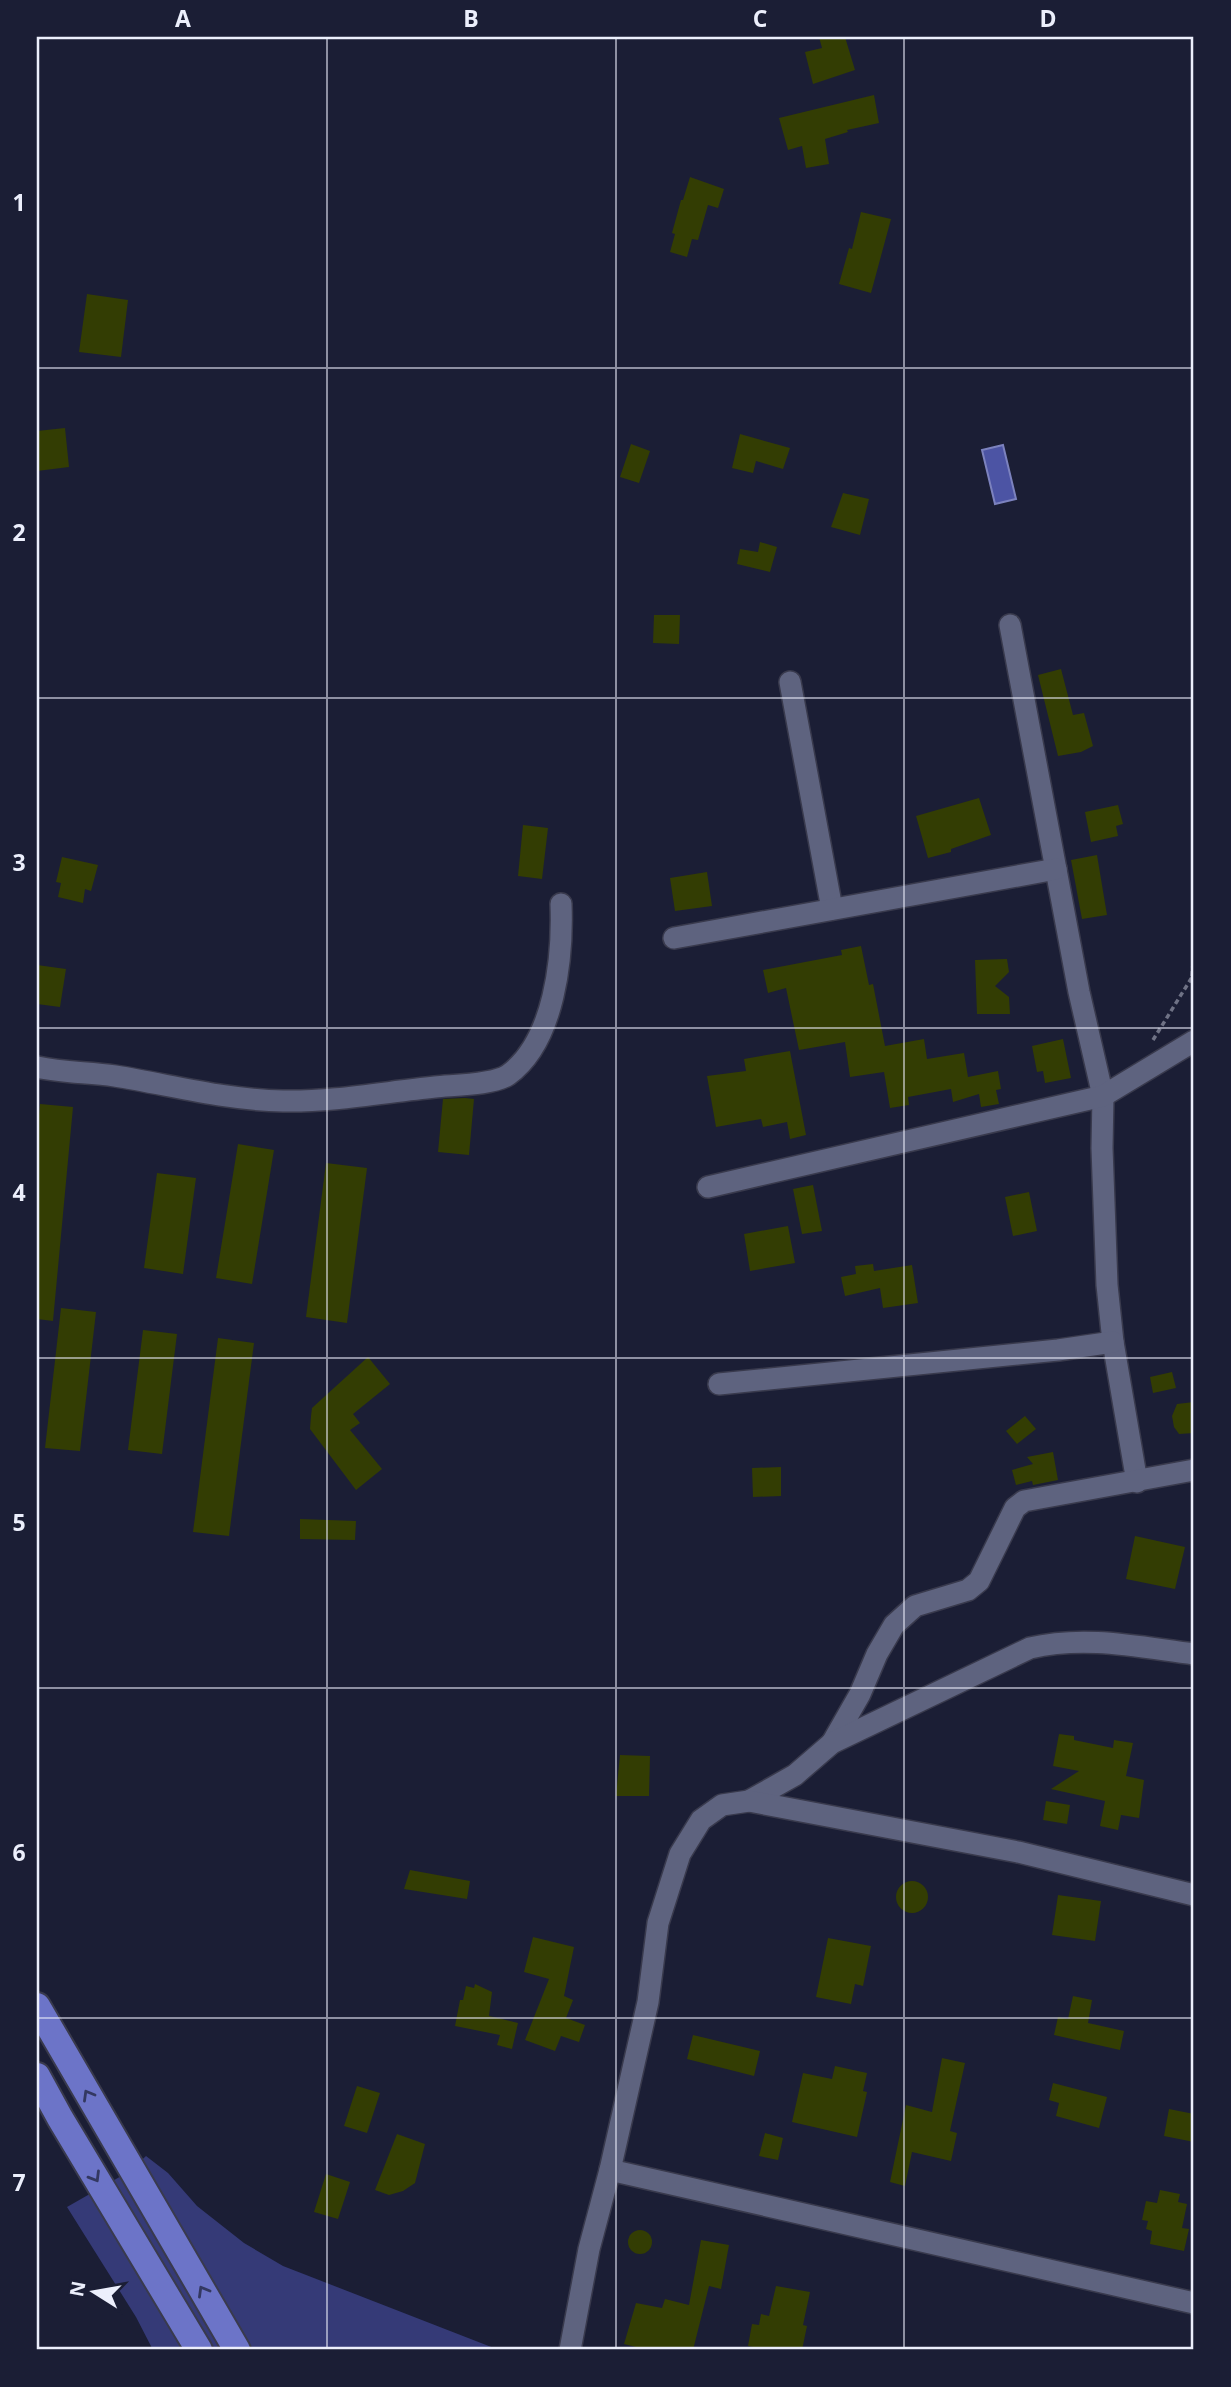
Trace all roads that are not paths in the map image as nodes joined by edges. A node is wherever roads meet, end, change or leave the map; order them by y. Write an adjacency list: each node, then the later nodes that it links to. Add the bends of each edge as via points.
1 (1010, 625): 3 (street)
2 (790, 682): 5 (street)
3 (1056, 869): 5 (street); 9 (street)
4 (561, 904): 8 (street, via 562,943 548,1013 531,1051 506,1076 466,1086 286,1101 239,1100 124,1077)
5 (832, 909): 6 (street)
6 (674, 938)
7 (1194, 1041): 9 (street)
8 (37, 1067)
9 (1103, 1096): 10 (street); 11 (street, via 1107,1285)
10 (708, 1187)
11 (1113, 1342): 12 (street); 14 (street)
12 (719, 1384)
13 (1194, 1470): 14 (street)
14 (1137, 1482): 16 (street, via 1024,1501 1015,1508 979,1581 968,1590 915,1606 894,1625)
15 (1194, 1654): 16 (street, via 1088,1641 1030,1648)
16 (832, 1743): 17 (street, via 795,1775)
17 (749, 1801): 18 (street, via 1018,1852); 21 (street, via 722,1805 701,1820 680,1854 657,1923 648,2002)
18 (1194, 1895)
19 (37, 2006): 24 (main road, one-way to 19)
20 (37, 2076): 23 (main road, one-way to 23)
21 (610, 2170): 22 (street); 25 (street)
22 (1194, 2303)
23 (200, 2350)
24 (237, 2350)
25 (570, 2350)

